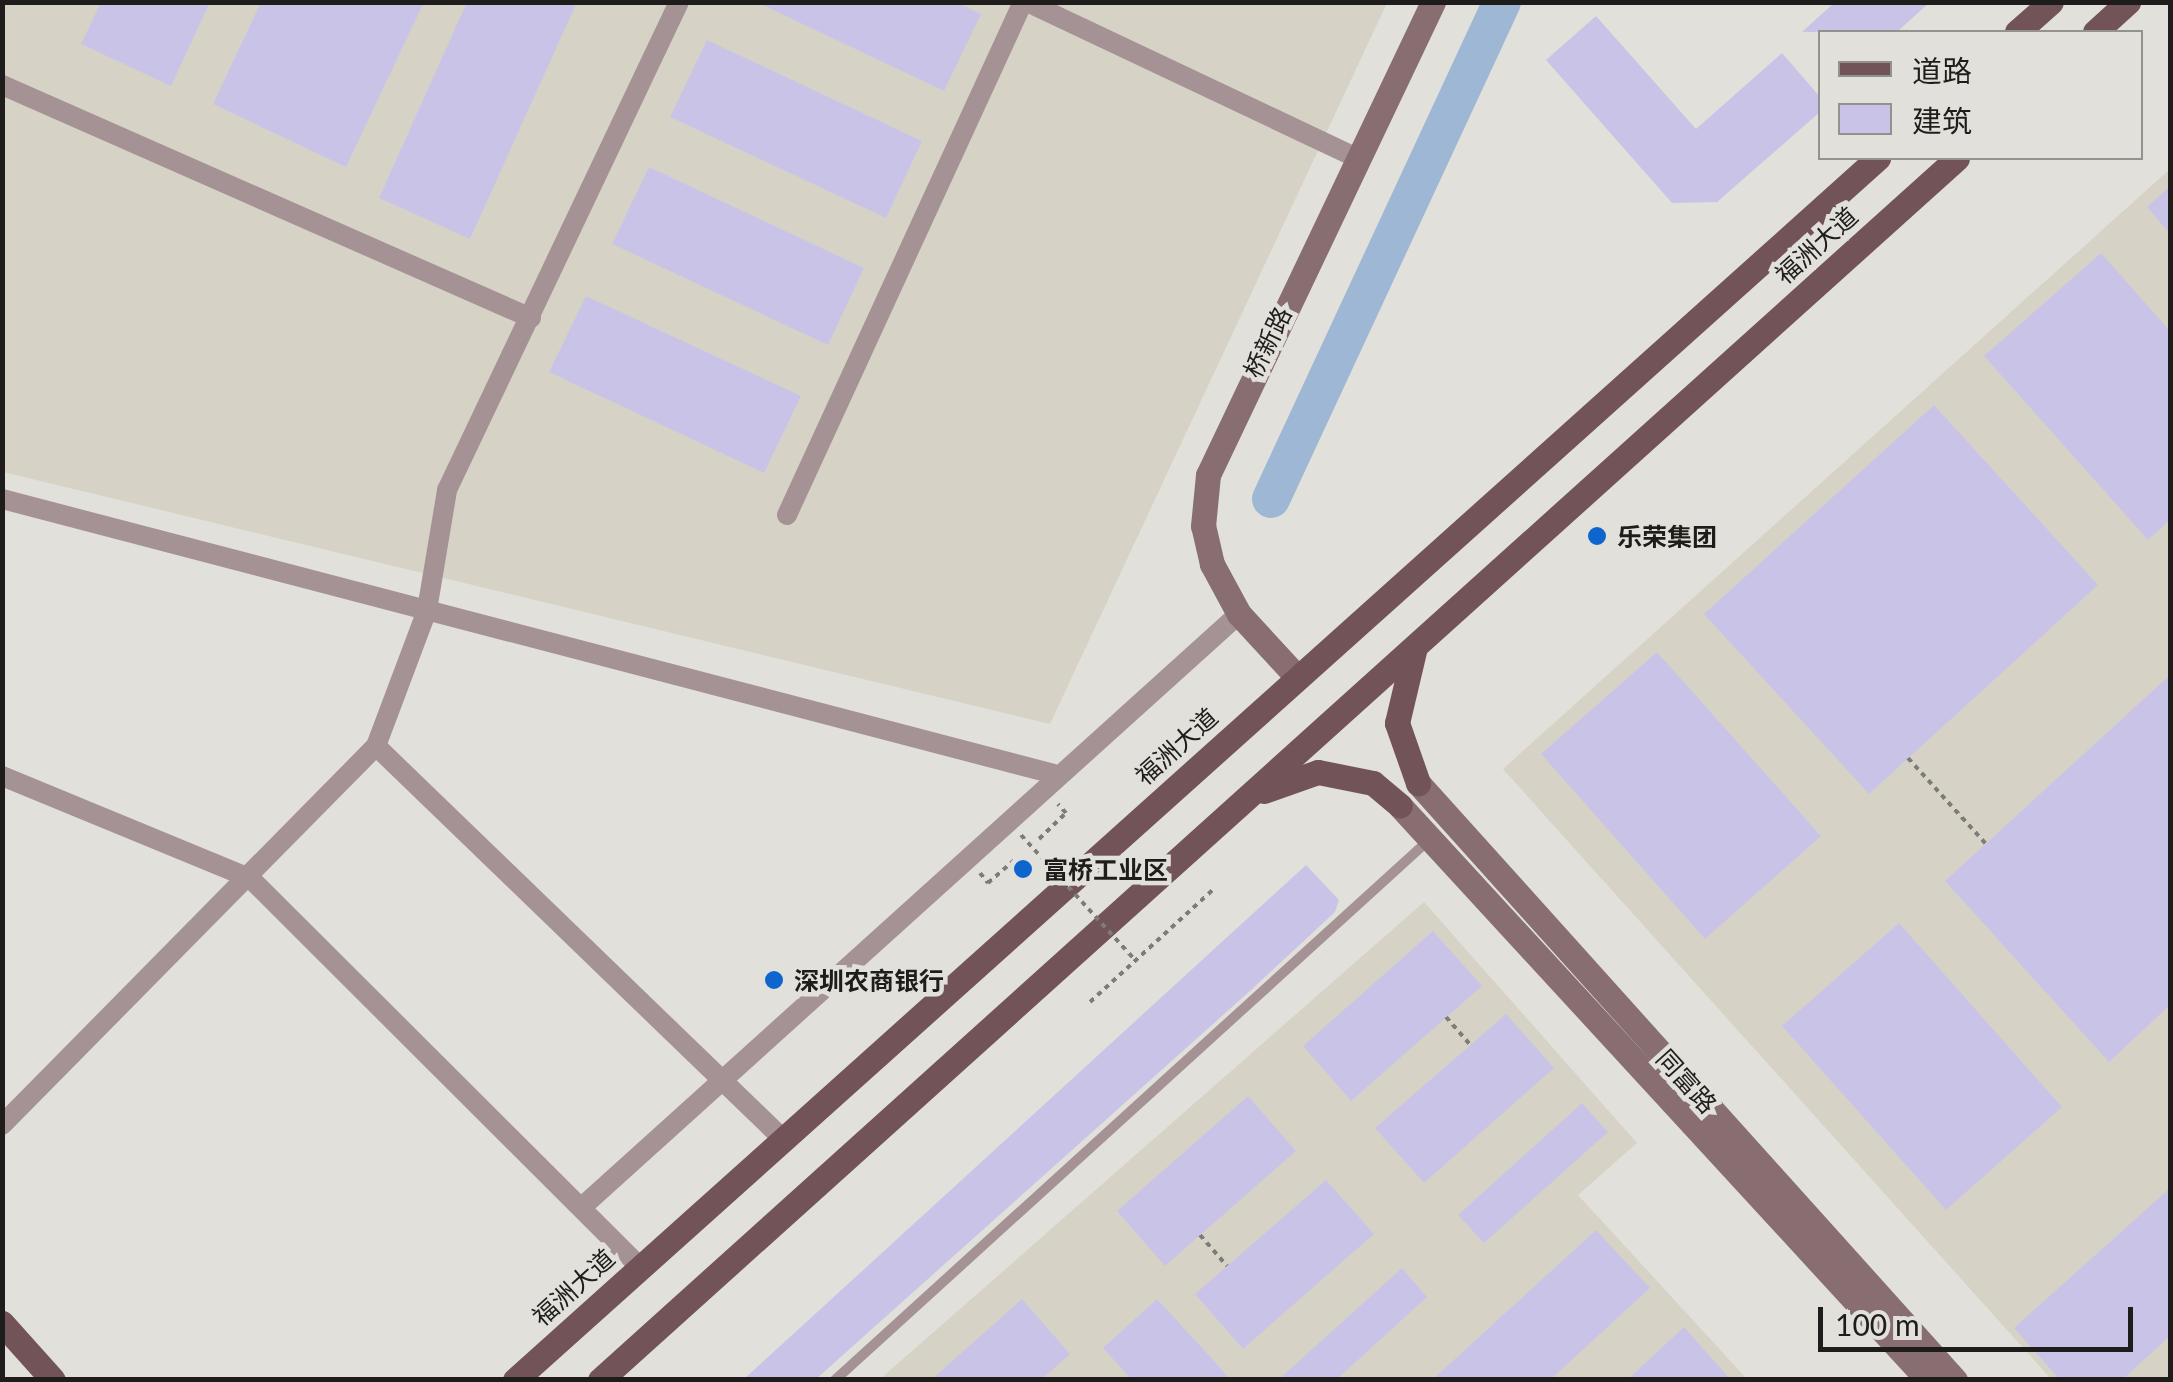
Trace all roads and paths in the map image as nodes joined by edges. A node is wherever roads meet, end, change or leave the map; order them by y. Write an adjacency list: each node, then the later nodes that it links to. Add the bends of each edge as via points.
1 (679, 2): 12 (street)
2 (1025, 2): 9 (street); 14 (street)
3 (1433, 2): 9 (street, 桥新路)
4 (2051, 2): 6 (main road)
5 (2128, 2): 7 (main road)
6 (2020, 30)
7 (2097, 30)
8 (2, 85): 12 (street)
9 (1357, 158): 16 (street, 桥新路, via 1208,474 1203,526)
10 (1876, 160): 18 (main road, 福洲大道)
11 (1955, 160): 17 (main road, 福洲大道)
12 (530, 318): 15 (street, via 448,490)
13 (2, 499): 15 (street)
14 (788, 515)
15 (427, 610): 19 (street); 21 (street)
16 (1239, 614): 18 (street, 桥新路); 21 (street)
17 (1415, 648): 23 (main road, via 1397,723); 24 (main road, 福洲大道)
18 (1297, 677): 43 (main road, 福洲大道)
19 (376, 746): 35 (street); 41 (street)
20 (1908, 758): 31 (path)
21 (1054, 774): 41 (street)
22 (2, 776): 35 (street)
23 (1418, 783): 54 (street, 同富路)
24 (1250, 797): 25 (main road, via 1318,772 1373,783); 51 (main road, 福洲大道)
25 (1400, 806): 30 (street, 同富路)
26 (1046, 814): 29 (path, via 1058,803 1066,813)
27 (1034, 825): 28 (path)
28 (1021, 836): 32 (path); 37 (path, bridge)
29 (1039, 839)
30 (1430, 839): 52 (lane); 53 (street, 同富路)
31 (1986, 844)
32 (1007, 848)
33 (1018, 858): 34 (path, via 988,883 979,873)
34 (993, 861)
35 (250, 878): 42 (street); 44 (street)
36 (1215, 888): 37 (path)
37 (1135, 960): 38 (path)
38 (1090, 1002)
39 (1446, 1018): 40 (path)
40 (1470, 1045)
41 (722, 1077): 43 (street); 44 (street)
42 (2, 1125)
43 (783, 1139): 47 (main road, 福洲大道)
44 (582, 1207): 47 (street)
45 (1200, 1235): 46 (path)
46 (1227, 1266)
47 (640, 1268): 50 (main road, 福洲大道)
48 (2, 1323): 49 (main road)
49 (53, 1380)
50 (515, 1380)
51 (600, 1380)
52 (835, 1380)
53 (1928, 1380)
54 (1955, 1380)

